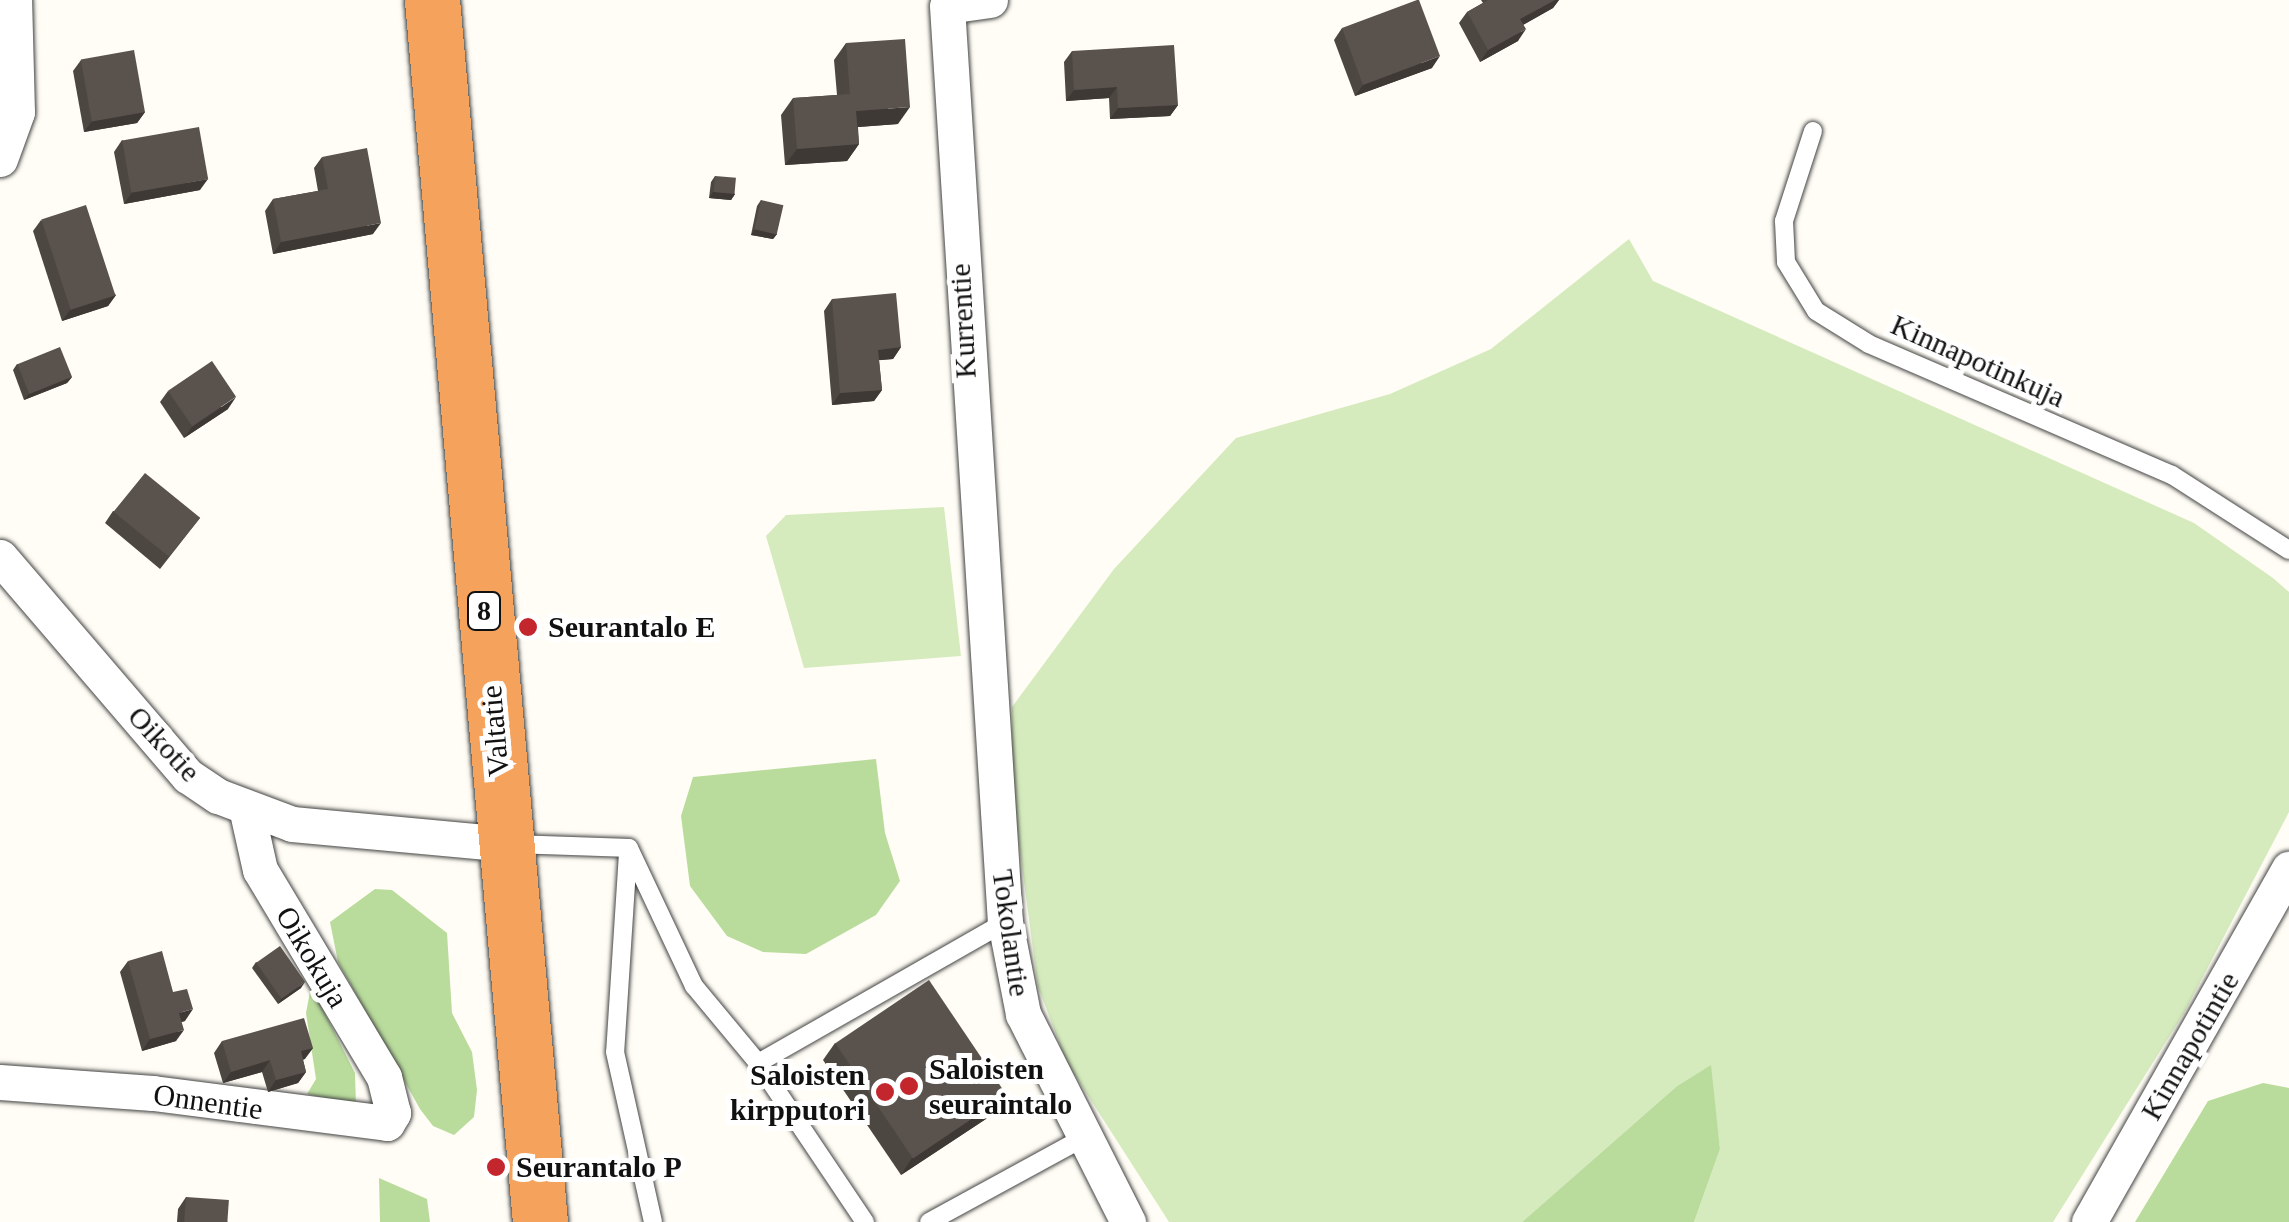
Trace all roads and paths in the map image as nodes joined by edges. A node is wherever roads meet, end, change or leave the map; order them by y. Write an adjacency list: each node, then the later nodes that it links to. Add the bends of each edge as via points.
1 (14, 0): 5 (street, via 18,112)
2 (432, 0): 10 (highway, Valtatie / 8)
3 (990, 0): 8 (street, Kurrentie, via 947,6)
4 (1813, 131): 6 (lane, Kinnapotinkuja, via 1784,221 1786,262 1816,311 1868,344 2172,475)
5 (0, 159)
6 (2289, 550)
7 (0, 556): 9 (street, Oikotie, via 188,776)
8 (986, 679): 13 (street, Tokolantie)
9 (247, 812): 10 (street, Oikotie, via 292,824); 16 (street, Oikokuja, via 260,870)
10 (506, 844): 11 (lane); 18 (highway, Valtatie / 8)
11 (629, 848): 14 (lane, via 694,986); 19 (lane, via 614,1052)
12 (2289, 869): 23 (street, Kinnapotintie)
13 (1005, 922): 14 (lane); 17 (street, Tokolantie, via 1023,1014)
14 (758, 1064): 20 (lane)
15 (0, 1082): 16 (street, Onnentie, via 153,1093 368,1126 387,1123)
16 (392, 1097)
17 (1085, 1138): 21 (lane); 22 (street, Tokolantie)
18 (540, 1222)
19 (653, 1222)
20 (864, 1222)
21 (929, 1222)
22 (1128, 1222)
23 (2089, 1222)

